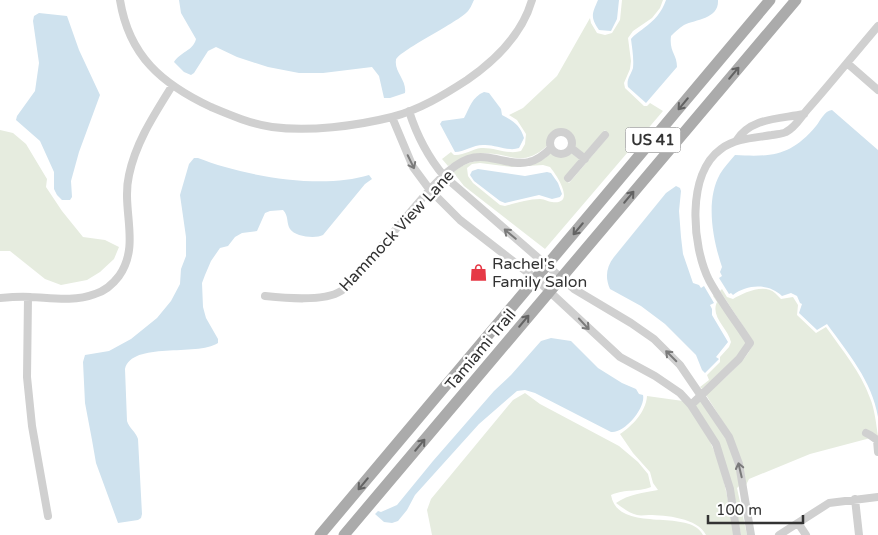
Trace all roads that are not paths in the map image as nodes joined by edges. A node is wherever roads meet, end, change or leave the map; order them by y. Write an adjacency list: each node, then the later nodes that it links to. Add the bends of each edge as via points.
1 (120, 0): 7 (street, via 132,42 153,70)
2 (532, 0): 9 (street, via 523,25 496,59 451,90)
3 (770, 0): 22 (main road, Tamiami Trail / US 41, one-way to 22)
4 (796, 0): 23 (main road, Tamiami Trail / US 41, one-way to 4)
5 (878, 26): 6 (street)
6 (847, 63): 8 (street); 10 (street)
7 (172, 86): 11 (street, via 230,116 272,127 311,128); 27 (street, via 143,133 128,176 130,251 121,273 106,288 85,298)
8 (878, 90)
9 (409, 111): 11 (street); 19 (street, via 431,161)
10 (804, 114): 12 (street); 13 (street, via 786,133)
11 (392, 116): 21 (street, one-way to 21, via 413,167)
12 (779, 118): 13 (street); 15 (street, via 758,124)
13 (781, 134): 15 (street)
14 (605, 135): 18 (street)
15 (736, 141): 29 (street, via 721,148 704,168 699,186 696,227 709,278 750,344 739,359)
16 (551, 148): 17 (street, via 562,154); 17 (street, Hammock View Lane, via 551,138 561,132 570,138); 19 (street, Hammock View Lane, via 542,156 524,163 486,157 468,159)
17 (570, 148): 18 (street)
18 (584, 160): 20 (street)
19 (444, 176): 21 (street, Hammock View Lane); 22 (street, one-way to 19)
20 (568, 178)
21 (430, 190): 24 (street, via 460,220); 26 (street, Hammock View Lane, via 340,292 292,299)
22 (547, 266): 23 (street); 24 (main road, Tamiami Trail / US 41)
23 (561, 278): 25 (main road, Tamiami Trail / US 41); 29 (street, one-way to 23, via 680,365 654,339)
24 (536, 279): 25 (street); 32 (main road, Tamiami Trail / US 41)
25 (550, 291): 30 (street, one-way to 30, via 620,357 680,393); 34 (main road, Tamiami Trail / US 41, one-way to 25)
26 (264, 296)
27 (28, 297): 28 (street); 37 (street, via 27,377)
28 (0, 298)
29 (701, 394): 30 (street); 42 (street, one-way to 29, via 736,455 729,437)
30 (690, 405): 41 (street, via 716,444 730,489)
31 (866, 433): 33 (street, via 877,440)
32 (394, 447): 34 (main road, via 396,464); 39 (main road, Tamiami Trail / US 41, one-way to 39)
33 (878, 452)
34 (388, 483): 40 (main road, Tamiami Trail / US 41)
35 (878, 497): 36 (street)
36 (855, 499): 38 (street, via 828,503); 45 (street)
37 (48, 516)
38 (798, 523): 43 (street); 44 (street)
39 (320, 535)
40 (344, 535)
41 (737, 535)
42 (751, 535)
43 (779, 535)
44 (806, 535)
45 (859, 535)

